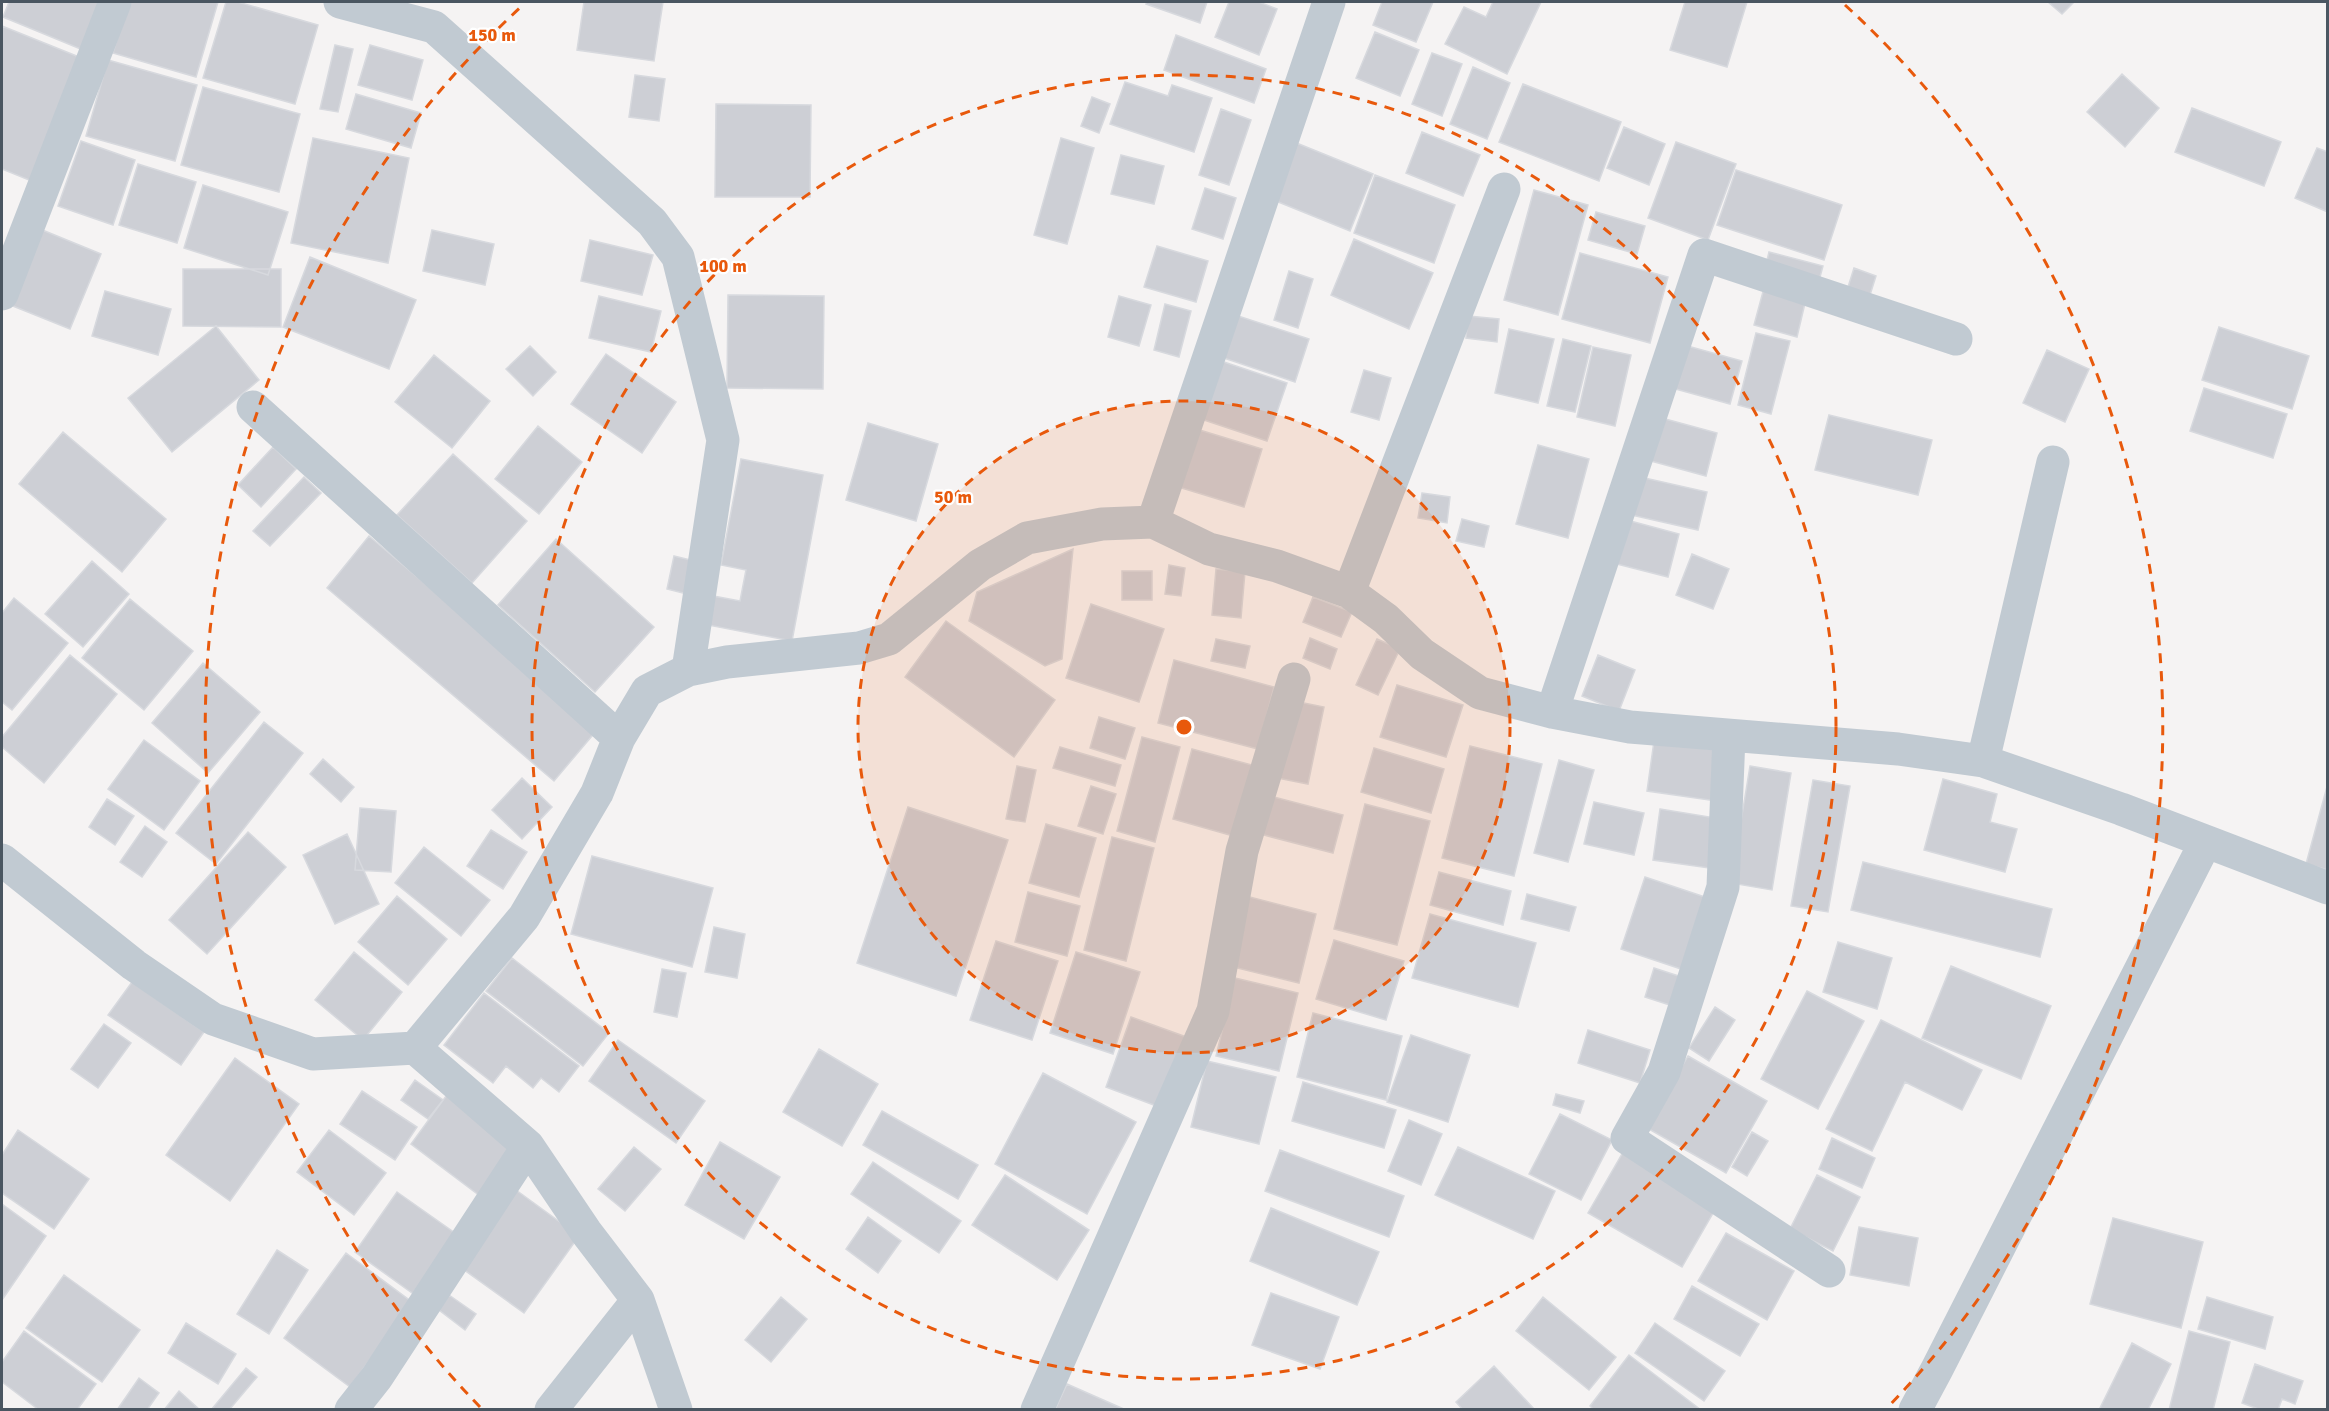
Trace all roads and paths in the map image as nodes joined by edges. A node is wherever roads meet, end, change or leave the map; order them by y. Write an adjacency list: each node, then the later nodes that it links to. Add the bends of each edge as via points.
1 (115, 2): 6 (street)
2 (340, 2): 4 (street)
3 (1329, 2): 10 (street)
4 (437, 14): 12 (street, via 652,222 678,258 723,440)
5 (1504, 189): 11 (street)
6 (2, 294)
7 (1956, 339): 14 (street, via 1704,255)
8 (253, 407): 16 (street)
9 (2052, 462): 17 (street)
10 (1154, 522): 11 (street, via 1209,549 1277,566); 12 (street, via 1102,524 1027,538 980,565 889,639 859,648)
11 (1349, 592): 14 (street, via 1386,619 1422,654 1480,693)
12 (688, 670): 16 (street, via 647,691)
13 (1294, 679): 28 (street, via 1242,851 1213,1011)
14 (1552, 712): 15 (street, via 1630,727)
15 (1729, 736): 17 (street, via 1898,749); 23 (street, via 1723,887 1664,1072 1627,1138)
16 (619, 738): 21 (street, via 597,793 524,917)
17 (1983, 761): 18 (street)
18 (2205, 843): 20 (street); 29 (street)
19 (2, 860): 21 (street, via 135,965 213,1019 314,1054)
20 (2328, 888)
21 (415, 1048): 22 (street)
22 (528, 1146): 24 (street); 25 (street, via 377,1377)
23 (1829, 1271)
24 (638, 1300): 26 (street); 27 (street)
25 (351, 1410)
26 (551, 1410)
27 (676, 1410)
28 (1037, 1410)
29 (1915, 1410)

